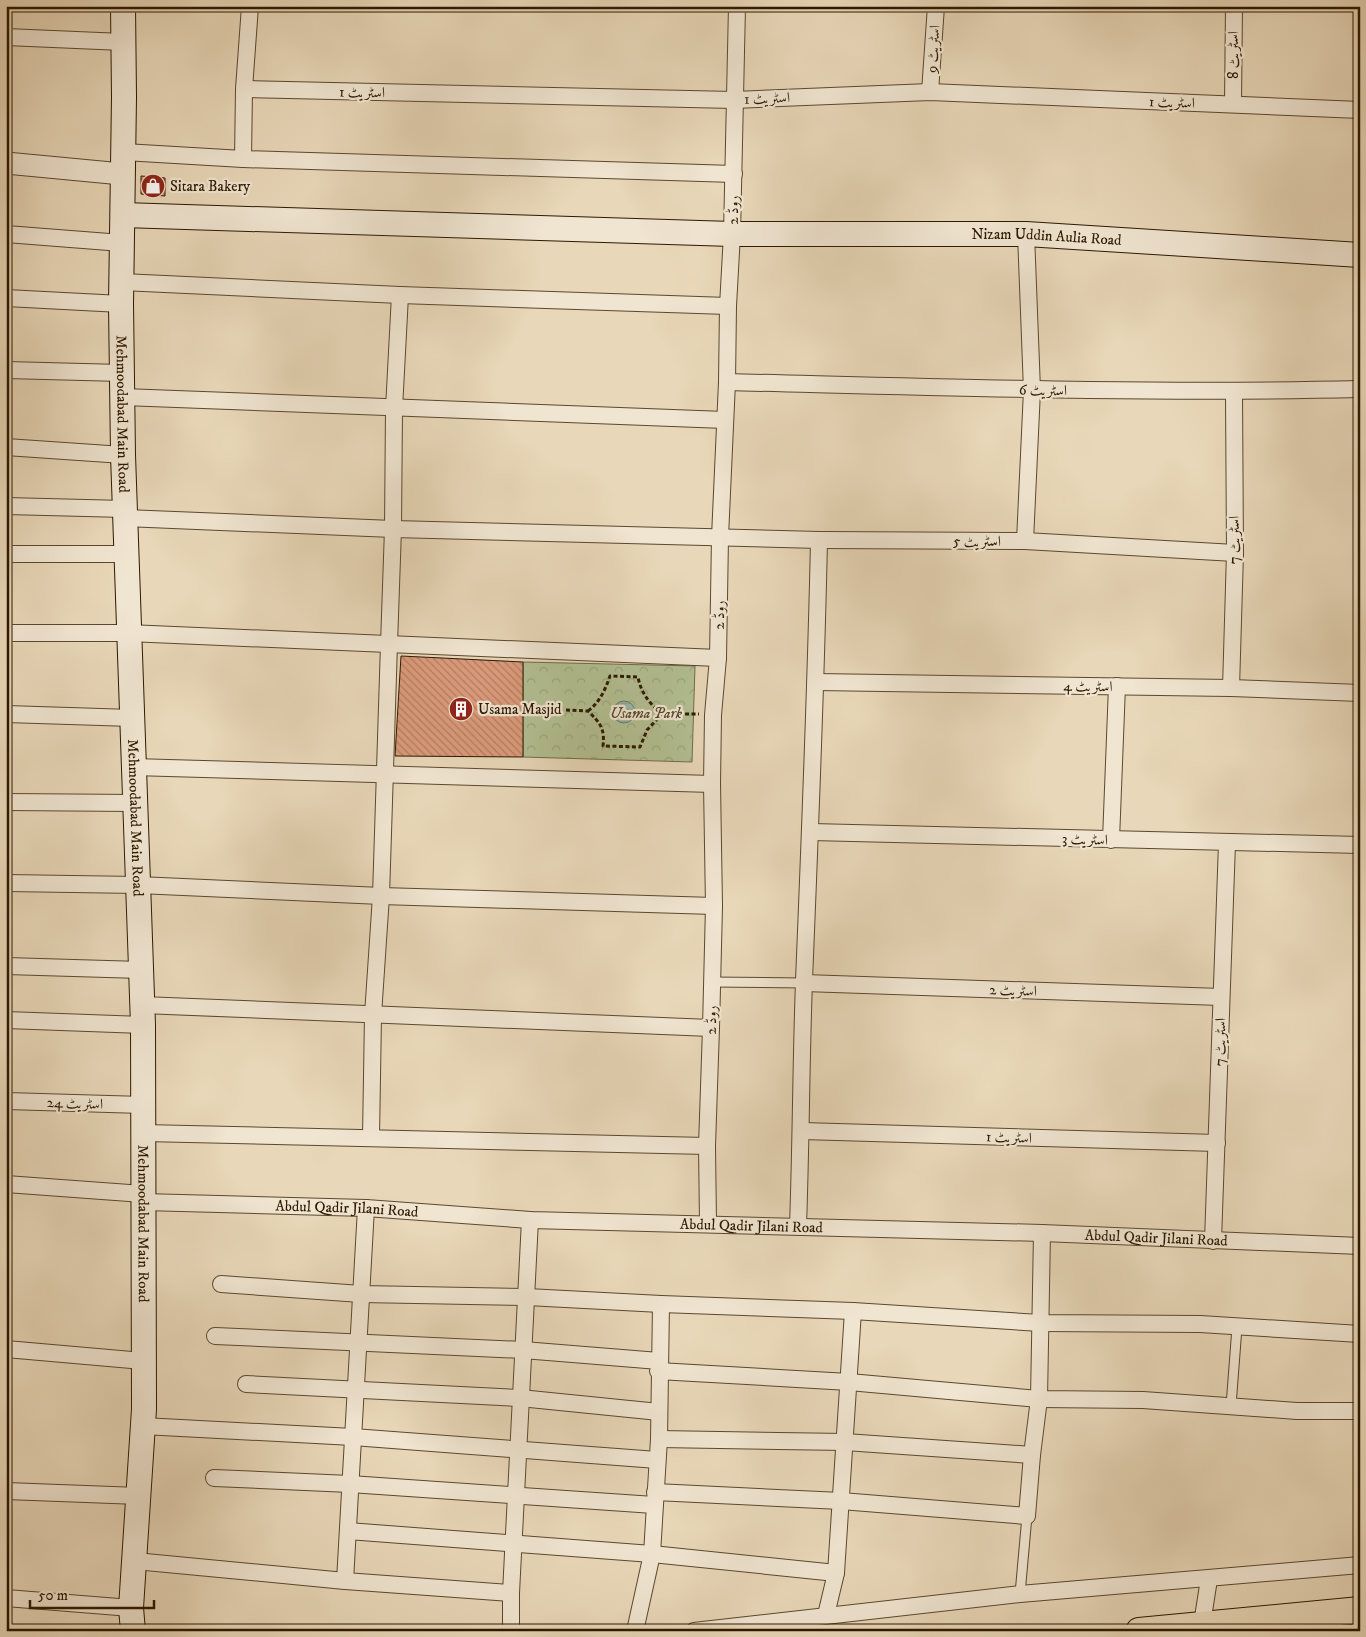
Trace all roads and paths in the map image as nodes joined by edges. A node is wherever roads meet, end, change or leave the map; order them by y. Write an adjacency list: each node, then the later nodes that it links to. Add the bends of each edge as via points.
1 (123, 6): 7 (main road, Mehmoodabad Main Road)
2 (250, 6): 8 (street)
3 (737, 6): 10 (street, روڈ 2)
4 (936, 6): 9 (street, اسٹریٹ 9)
5 (1234, 6): 11 (street, اسٹریٹ 8)
6 (6, 37): 7 (street)
7 (123, 42): 14 (main road, Mehmoodabad Main Road)
8 (244, 89): 10 (street, اسٹریٹ 1); 13 (street)
9 (930, 92): 10 (street, اسٹریٹ 1); 11 (street, اسٹریٹ 1)
10 (734, 100): 16 (street, روڈ 2)
11 (1233, 104): 12 (street, اسٹریٹ 1)
12 (1360, 110)
13 (243, 160): 14 (street); 16 (street)
14 (123, 163): 15 (street); 17 (main road, Mehmoodabad Main Road)
15 (6, 164)
16 (734, 174): 19 (street, روڈ 2)
17 (123, 215): 19 (main road, Nizam Uddin Aulia Road); 21 (main road, Mehmoodabad Main Road)
18 (6, 234): 21 (street)
19 (732, 234): 20 (main road, Nizam Uddin Aulia Road); 26 (street, روڈ 2)
20 (1026, 234): 22 (main road, Nizam Uddin Aulia Road); 30 (street)
21 (122, 243): 23 (main road, Mehmoodabad Main Road)
22 (1360, 255)
23 (122, 293): 24 (street); 25 (street); 28 (main road, Mehmoodabad Main Road)
24 (400, 294): 26 (street); 34 (street)
25 (6, 298)
26 (728, 306): 29 (street, روڈ 2)
27 (6, 370): 28 (street)
28 (122, 373): 33 (main road, Mehmoodabad Main Road)
29 (726, 382): 30 (street, اسٹریٹ 6); 35 (street, روڈ 2)
30 (1032, 390): 32 (street, اسٹریٹ 6); 43 (street)
31 (1360, 390): 32 (street, اسٹریٹ 6)
32 (1234, 392): 44 (street, اسٹریٹ 7)
33 (123, 397): 34 (street); 37 (main road, Mehmoodabad Main Road)
34 (394, 409): 35 (street); 40 (street)
35 (724, 420): 41 (street, روڈ 2)
36 (6, 447): 37 (street)
37 (123, 455): 39 (main road, Mehmoodabad Main Road)
38 (6, 506): 39 (street, اسٹریٹ 5)
39 (125, 514): 40 (street, اسٹریٹ 5); 46 (main road, Mehmoodabad Main Road)
40 (393, 529): 41 (street, اسٹریٹ 5); 49 (street)
41 (720, 537): 42 (street, اسٹریٹ 5); 50 (street, روڈ 2)
42 (819, 540): 43 (street, اسٹریٹ 5); 51 (street)
43 (1025, 541): 44 (street, اسٹریٹ 5)
44 (1235, 553): 53 (street, اسٹریٹ 7)
45 (6, 554): 46 (street)
46 (126, 554): 48 (main road, Mehmoodabad Main Road)
47 (6, 633): 48 (street)
48 (128, 633): 49 (street); 60 (main road, Mehmoodabad Main Road)
49 (389, 644): 50 (street); 62 (street)
50 (718, 658): 63 (street, روڈ 2)
51 (816, 682): 52 (street, اسٹریٹ 4); 66 (street)
52 (1117, 686): 53 (street, اسٹریٹ 4); 67 (street)
53 (1231, 688): 54 (street, اسٹریٹ 4)
54 (1360, 693)
55 (566, 710): 56 (path)
56 (588, 710): 59 (path, via 596,704 610,676 638,677 645,696); 59 (path, via 603,729 604,746 640,747 647,730)
57 (688, 713): 59 (path)
58 (6, 714): 60 (street)
59 (662, 714)
60 (132, 718): 61 (main road, Mehmoodabad Main Road)
61 (134, 766): 62 (street); 65 (main road, Mehmoodabad Main Road)
62 (384, 775): 63 (street); 72 (street)
63 (712, 784): 73 (street, روڈ 2)
64 (6, 802): 65 (street)
65 (135, 803): 71 (main road, Mehmoodabad Main Road)
66 (811, 832): 67 (street, اسٹریٹ 3); 77 (street)
67 (1111, 840): 68 (street, اسٹریٹ 3)
68 (1227, 843): 69 (street, اسٹریٹ 3); 78 (street, اسٹریٹ 7)
69 (1360, 845)
70 (6, 883): 71 (street)
71 (138, 885): 72 (street); 75 (main road, Mehmoodabad Main Road)
72 (381, 896): 73 (street); 80 (street)
73 (714, 906): 76 (street, روڈ 2)
74 (6, 966): 75 (street)
75 (141, 970): 79 (main road, Mehmoodabad Main Road)
76 (711, 982): 77 (lane); 82 (street, روڈ 2)
77 (804, 983): 78 (street, اسٹریٹ 2); 85 (street)
78 (1221, 996): 88 (street, اسٹریٹ 7)
79 (142, 1015): 80 (street); 81 (street); 84 (main road, Mehmoodabad Main Road)
80 (373, 1015): 82 (street); 87 (street)
81 (6, 1020)
82 (711, 1028): 89 (street, روڈ 2)
83 (6, 1101): 84 (street, اسٹریٹ 24)
84 (143, 1105): 86 (main road, Mehmoodabad Main Road)
85 (802, 1131): 88 (street, اسٹریٹ 1); 95 (street)
86 (143, 1133): 87 (street); 91 (main road, Mehmoodabad Main Road)
87 (371, 1138): 89 (street)
88 (1217, 1143): 97 (street, اسٹریٹ 7)
89 (706, 1146): 94 (street, روڈ 2)
90 (6, 1184): 91 (street, Abdul Qadir Jilani Road)
91 (143, 1198): 92 (street, Abdul Qadir Jilani Road); 111 (main road, Mehmoodabad Main Road)
92 (366, 1208): 93 (street, Abdul Qadir Jilani Road); 100 (street)
93 (530, 1220): 94 (street, Abdul Qadir Jilani Road); 101 (street)
94 (708, 1223): 95 (street, Abdul Qadir Jilani Road)
95 (798, 1226): 96 (street, Abdul Qadir Jilani Road)
96 (1042, 1233): 97 (street, Abdul Qadir Jilani Road); 104 (street)
97 (1213, 1241): 98 (street, Abdul Qadir Jilani Road)
98 (1360, 1246)
99 (221, 1284): 100 (street)
100 (361, 1294): 101 (street); 108 (street)
101 (527, 1298): 102 (street); 110 (street)
102 (660, 1304): 103 (street); 112 (street)
103 (853, 1311): 104 (street); 113 (street)
104 (1040, 1323): 105 (street); 117 (street)
105 (1237, 1327): 106 (street); 118 (lane)
106 (1360, 1334)
107 (215, 1336): 108 (street)
108 (358, 1343): 110 (street); 115 (street)
109 (6, 1349): 111 (street)
110 (523, 1350): 112 (street); 116 (street)
111 (144, 1361): 121 (main road, Mehmoodabad Main Road)
112 (658, 1366): 113 (street); 120 (street)
113 (849, 1382): 117 (street); 124 (street)
114 (246, 1384): 115 (street)
115 (356, 1389): 116 (street); 122 (street)
116 (520, 1398): 120 (street); 125 (street)
117 (1039, 1399): 118 (street, via 1143,1400); 126 (street)
118 (1231, 1406): 119 (street)
119 (1360, 1411)
120 (659, 1412): 123 (street)
121 (143, 1426): 122 (street); 132 (main road, Mehmoodabad Main Road)
122 (353, 1437): 125 (street); 129 (street)
123 (658, 1439): 124 (street); 127 (street)
124 (845, 1442): 126 (street); 134 (street)
125 (517, 1449): 127 (street); 131 (street)
126 (1032, 1455): 135 (street)
127 (657, 1460): 133 (street)
128 (214, 1478): 129 (street)
129 (350, 1484): 131 (street); 136 (street)
130 (6, 1491): 132 (street)
131 (516, 1494): 133 (street); 137 (street)
132 (139, 1496): 139 (main road, Mehmoodabad Main Road)
133 (655, 1498): 134 (street); 138 (street)
134 (841, 1501): 135 (street); 141 (street)
135 (1027, 1516): 145 (lane)
136 (348, 1531): 137 (street); 143 (street)
137 (514, 1543): 138 (street); 144 (street)
138 (652, 1554): 141 (street); 152 (street)
139 (135, 1561): 143 (street); 149 (main road, Mehmoodabad Main Road)
140 (1360, 1566): 142 (street)
141 (836, 1573): 148 (street)
142 (1209, 1579): 145 (street); 150 (street)
143 (345, 1581): 144 (street)
144 (511, 1592): 151 (street)
145 (1020, 1594): 148 (street)
146 (6, 1598): 149 (street)
147 (1360, 1610): 150 (main road)
148 (826, 1615): 153 (street)
149 (132, 1619)
150 (1202, 1624): 154 (main road)
151 (511, 1631)
152 (635, 1631)
153 (694, 1631)
154 (1139, 1631)

